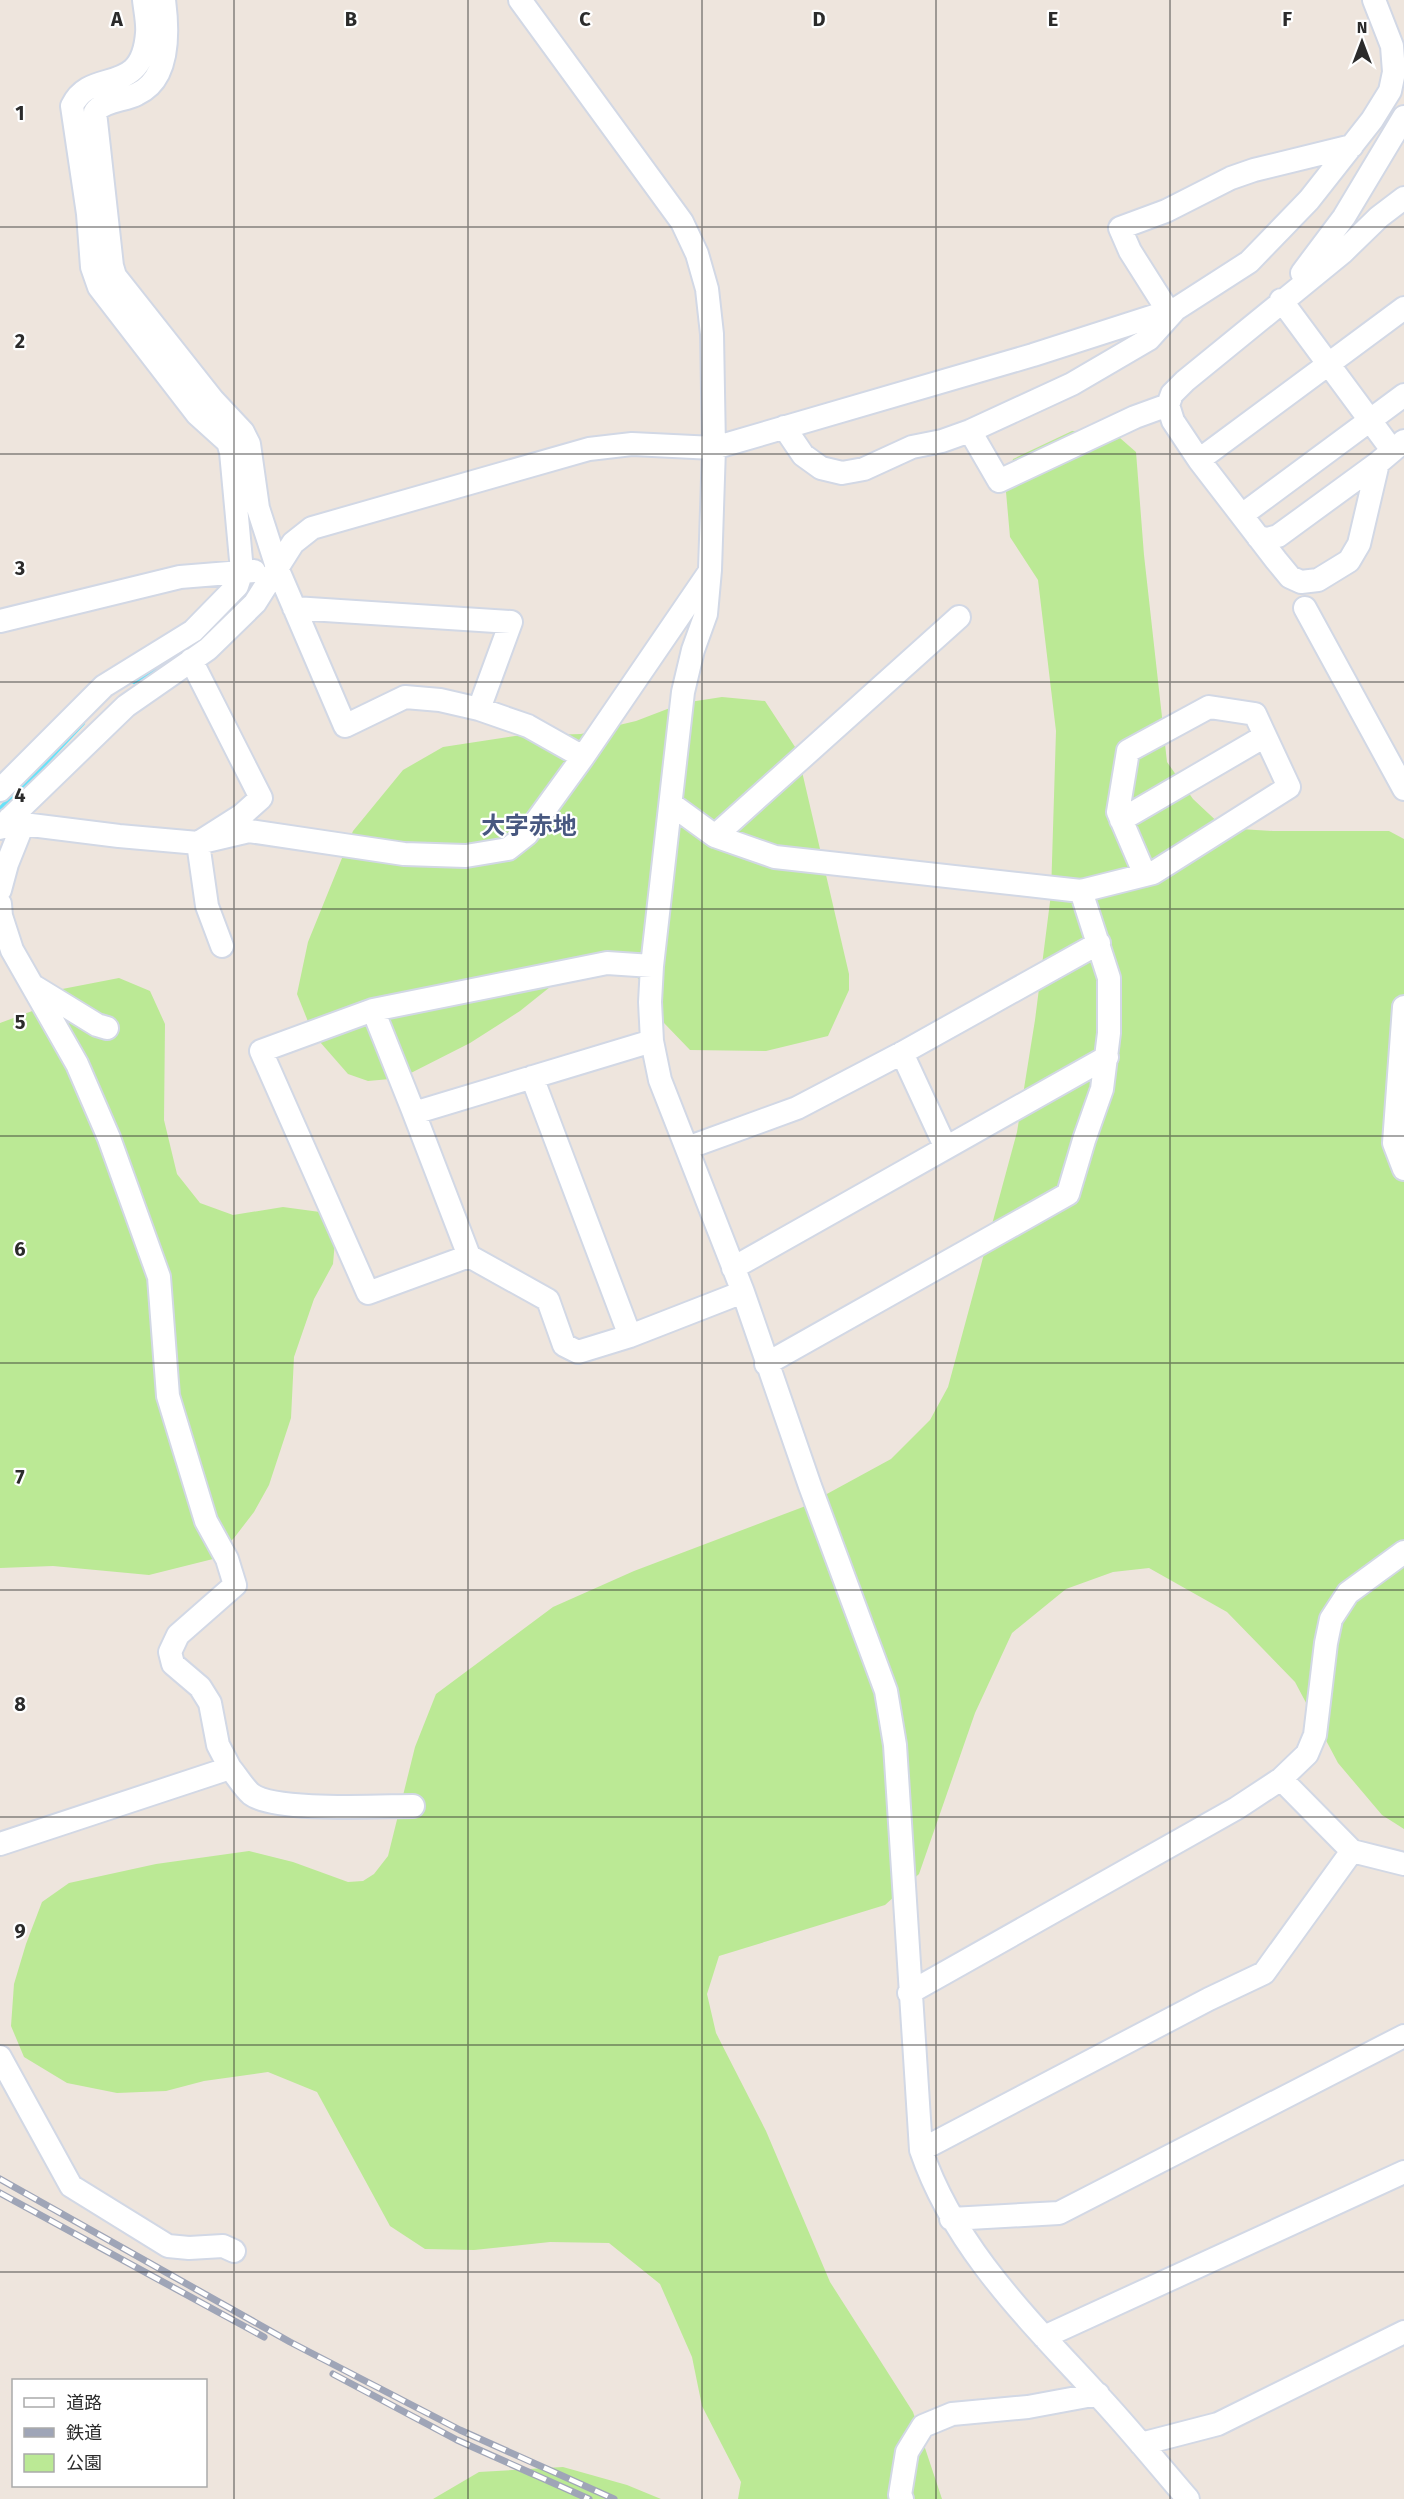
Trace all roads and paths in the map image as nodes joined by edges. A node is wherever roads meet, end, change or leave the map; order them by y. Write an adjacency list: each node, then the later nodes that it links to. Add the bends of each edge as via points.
1 (144, 0): 5 (street)
2 (164, 0): 5 (street)
3 (520, 0): 19 (street, via 682,222 697,254 707,289 712,334)
4 (1374, 0): 6 (street, via 1392,46)
5 (157, 24): 24 (street, via 165,52 159,72 139,94 100,106 95,112 112,266 129,294 243,432 252,458 258,508); 26 (street, via 147,33 139,63 130,74 84,90 72,106 92,267 106,296 197,414 228,442)
6 (1399, 88): 8 (street)
7 (1404, 117): 10 (street, via 1344,218)
8 (1352, 146): 12 (street, via 1309,200 1249,262); 12 (street, via 1231,178 1166,211 1120,228 1130,250)
9 (1404, 198): 10 (street)
10 (1281, 300): 13 (street); 15 (street, via 1185,381 1172,394)
11 (1404, 308): 13 (street)
12 (1172, 310): 17 (street); 18 (street, via 1149,339 1072,384)
13 (1327, 364): 16 (street); 21 (street)
14 (1404, 395): 16 (street)
15 (1168, 405): 18 (street, via 1134,417 999,481); 21 (street, via 1173,421)
16 (1370, 420): 20 (street); 22 (street)
17 (784, 427): 18 (street, via 803,455 821,468 842,473 864,469 912,447); 19 (street)
18 (970, 431)
19 (714, 448): 24 (street, via 632,444 589,449 312,528 293,543); 25 (street)
20 (1391, 451): 23 (street, via 1278,536); 23 (street, via 1349,561 1318,579 1301,582 1290,577)
21 (1199, 460): 22 (street)
22 (1242, 515): 23 (street)
23 (1258, 537)
24 (278, 570): 26 (street); 27 (street); 31 (street, via 255,603 208,649)
25 (710, 570): 34 (street); 37 (street, via 706,614 683,692)
26 (242, 571): 30 (street, via 180,577); 36 (street, via 237,586 193,631 105,686)
27 (294, 608): 32 (street, via 345,726 405,697); 32 (street, via 511,622)
28 (1305, 608): 35 (street)
29 (959, 618): 40 (street)
30 (0, 621)
31 (191, 660): 39 (street, via 126,706 40,787); 41 (street, via 261,798)
32 (479, 709): 34 (street, via 528,726)
33 (1265, 736): 38 (street); 38 (street, via 1255,714 1209,707 1128,751 1118,812); 42 (street, via 1289,787)
34 (583, 757): 41 (street, via 526,834 508,849 466,856 404,855 249,831)
35 (1404, 789)
36 (0, 790)
37 (671, 804): 40 (street); 48 (street)
38 (1121, 820): 42 (street)
39 (11, 824): 41 (street); 43 (street)
40 (715, 837): 44 (street, via 775,857)
41 (198, 843): 47 (street, via 207,906)
42 (1145, 875): 44 (street)
43 (0, 890)
44 (1081, 891): 46 (street)
45 (0, 904): 49 (street, via 12,950)
46 (1099, 943): 54 (street); 55 (street, via 1109,978)
47 (222, 946)
48 (651, 966): 51 (street, via 607,963); 53 (street)
49 (31, 984): 52 (street); 67 (street, via 77,1064 109,1138 159,1277 168,1396 206,1521 227,1559 235,1585 178,1635 170,1652 173,1664 200,1687 210,1703 218,1744)
50 (1404, 1007): 60 (street, via 1394,1143)
51 (373, 1010): 57 (street); 61 (street, via 261,1051 368,1293)
52 (107, 1028)
53 (652, 1041): 56 (street); 59 (street, via 660,1080)
54 (902, 1053): 58 (street); 59 (street, via 797,1108)
55 (1107, 1057): 58 (street); 65 (street, via 1102,1089 1068,1194)
56 (532, 1077): 57 (street); 64 (street)
57 (414, 1113): 61 (street)
58 (945, 1146): 62 (street)
59 (687, 1148): 62 (street)
60 (1404, 1169)
61 (469, 1256): 64 (street, via 548,1300 564,1346 579,1352)
62 (733, 1268): 63 (street)
63 (743, 1292): 64 (street); 65 (street)
64 (630, 1336)
65 (766, 1364): 73 (street, via 886,1691 895,1745)
66 (1404, 1552): 68 (street, via 1348,1593 1331,1619 1315,1735 1307,1754)
67 (230, 1768): 69 (street, via 252,1794 270,1802); 70 (street)
68 (1281, 1779): 71 (street); 73 (street, via 1237,1808)
69 (413, 1806)
70 (0, 1844)
71 (1352, 1851): 72 (street); 76 (street, via 1264,1973)
72 (1404, 1864)
73 (909, 1993): 76 (street)
74 (1404, 2036): 78 (street, via 1059,2213)
75 (0, 2057): 79 (street, via 71,2186 168,2246 223,2246)
76 (921, 2150): 78 (street)
77 (1404, 2172): 81 (street)
78 (951, 2219): 81 (street, via 989,2273)
79 (234, 2251)
80 (1404, 2332): 83 (street, via 1218,2424)
81 (1044, 2337): 82 (street)
82 (1098, 2394): 83 (street); 84 (street, via 1028,2407 952,2414 923,2426 907,2452)
83 (1141, 2444): 85 (street)
84 (902, 2499)
85 (1188, 2499)

